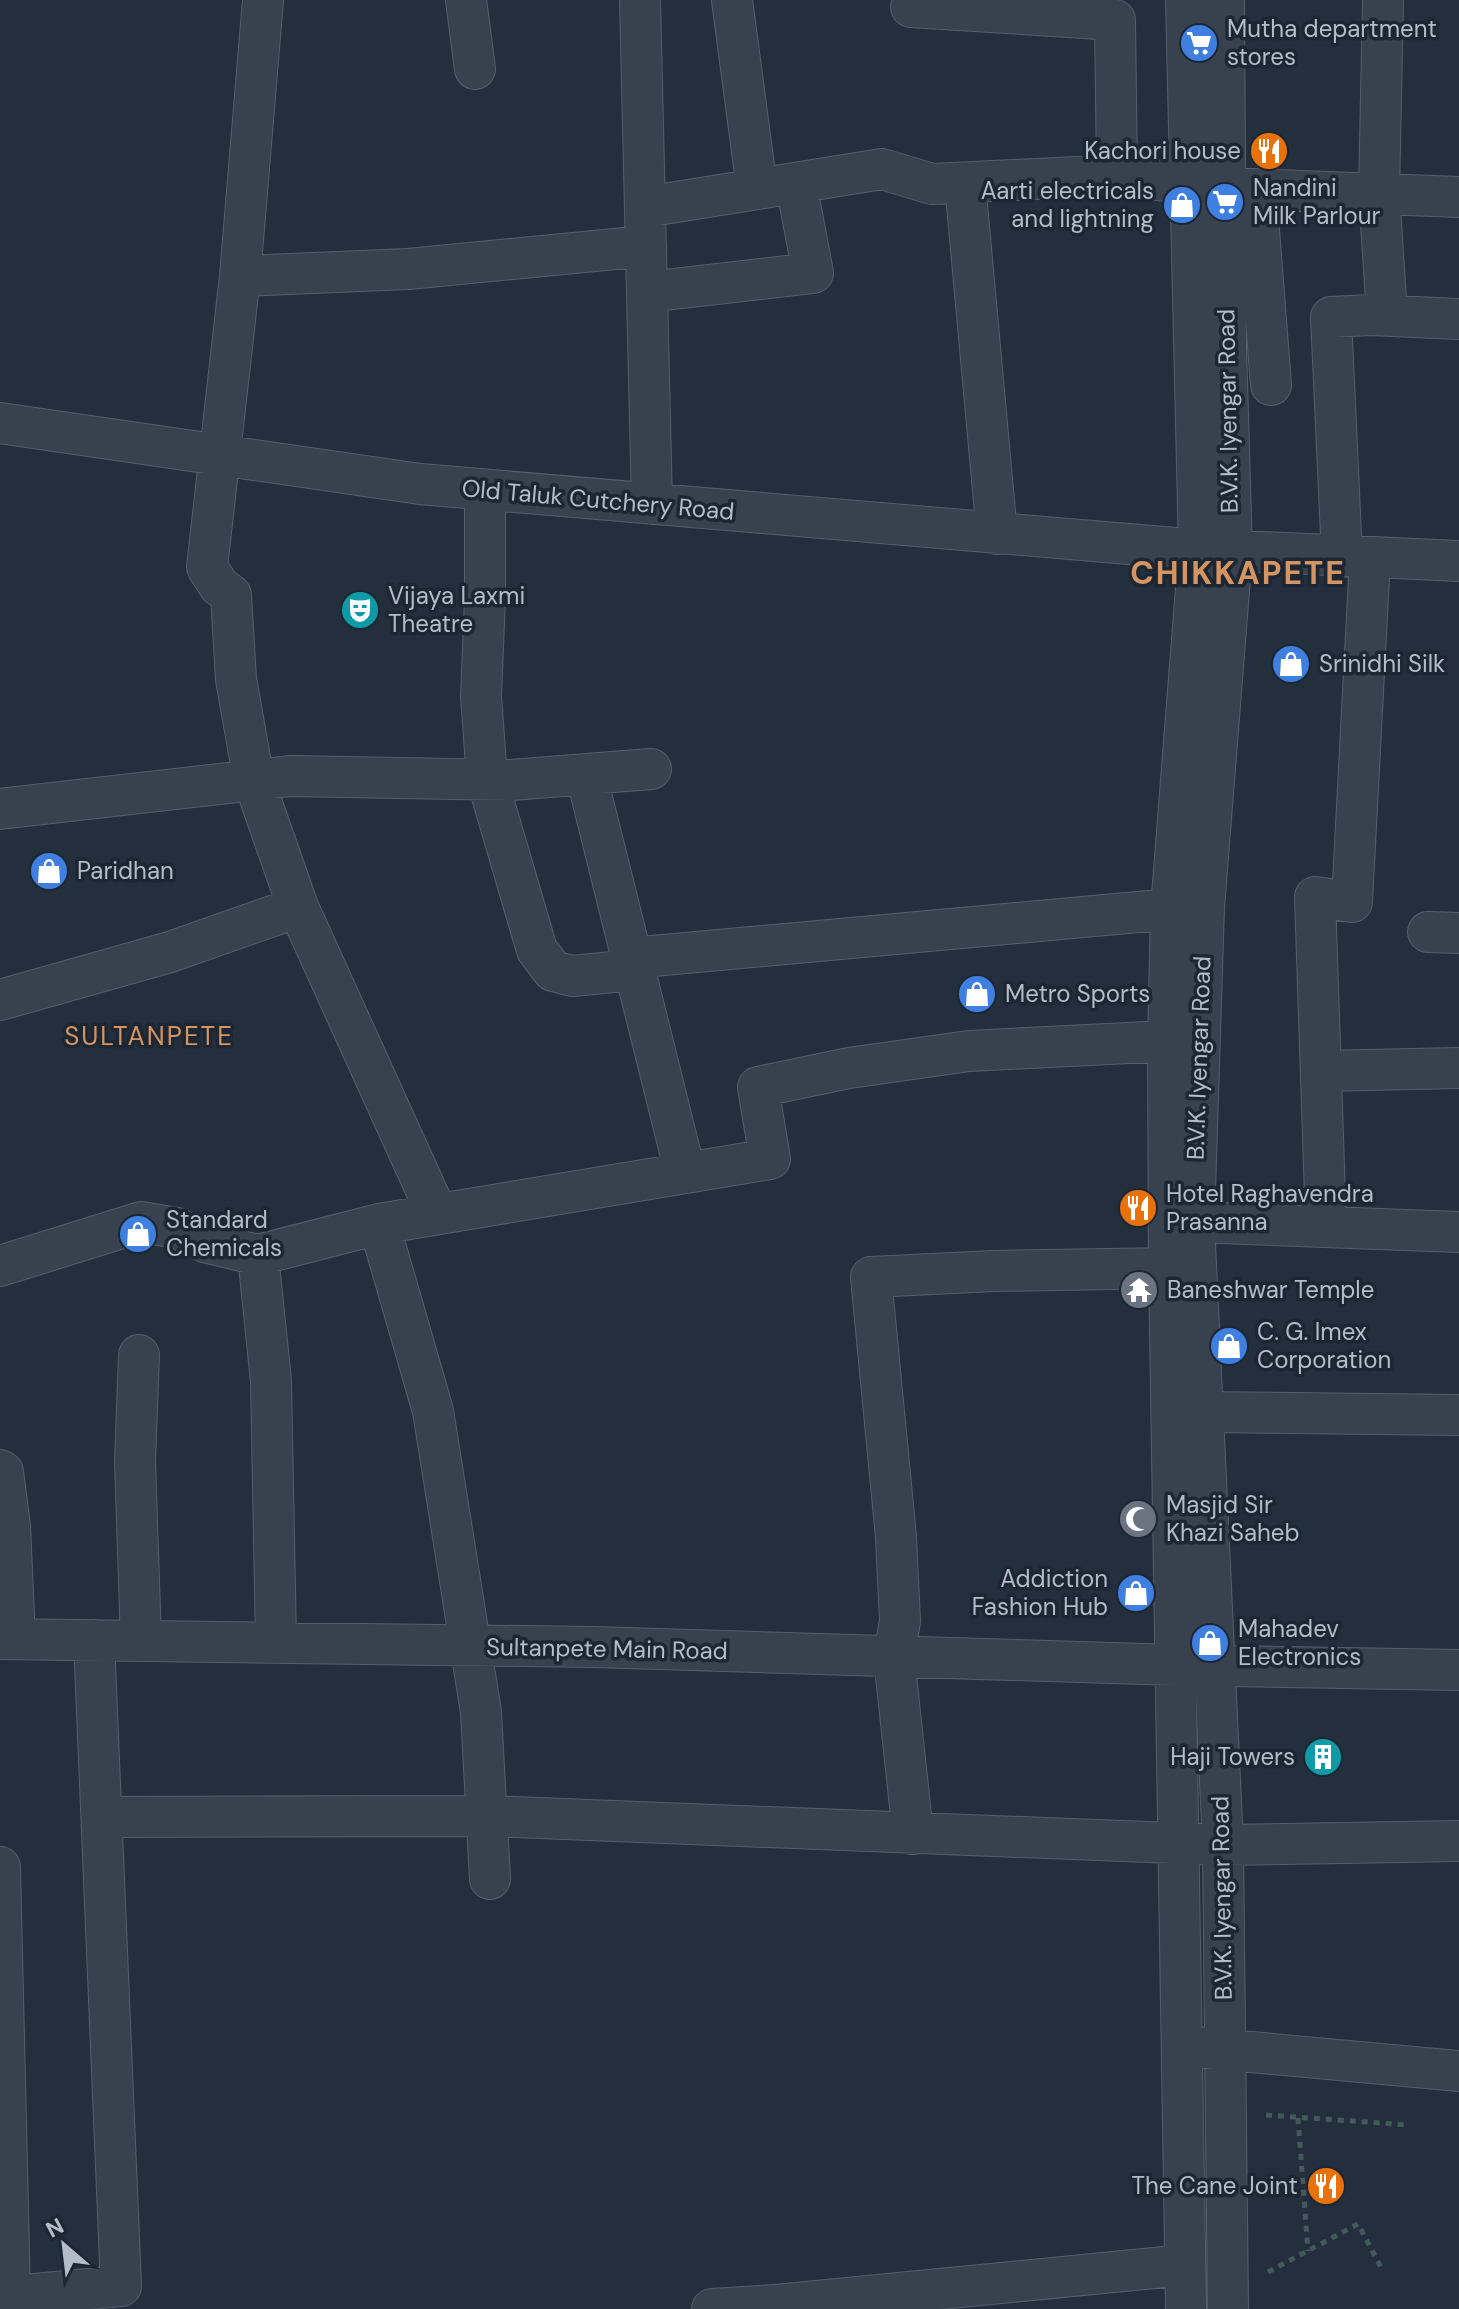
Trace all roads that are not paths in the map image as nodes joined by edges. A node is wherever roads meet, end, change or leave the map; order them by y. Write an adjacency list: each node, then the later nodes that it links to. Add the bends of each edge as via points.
1 (263, 0): 19 (street)
2 (466, 0): 10 (street)
3 (640, 0): 18 (street)
4 (732, 0): 15 (street)
5 (1186, 0): 14 (street, B.V.K. Iyengar Road)
6 (1224, 0): 14 (street, B.V.K. Iyengar Road)
7 (1383, 0): 16 (street)
8 (911, 7): 9 (street)
9 (1024, 7): 11 (street, via 1115,20)
10 (475, 69)
11 (1117, 175): 13 (street); 14 (street)
12 (796, 183): 13 (street, via 882,169 932,184); 15 (street); 20 (street, via 813,273)
13 (965, 183): 28 (street)
14 (1223, 188): 16 (street); 23 (street); 29 (street, B.V.K. Iyengar Road)
15 (757, 189): 18 (street)
16 (1379, 193): 17 (street); 21 (street)
17 (1459, 197)
18 (646, 226): 19 (street, via 408,269); 20 (street)
19 (240, 276): 25 (street)
20 (647, 292): 27 (street)
21 (1387, 315): 22 (street); 30 (street, via 1331,317)
22 (1459, 319)
23 (1271, 385)
24 (0, 423): 25 (street, Old Taluk Cutchery Road)
25 (221, 457): 26 (street, Old Taluk Cutchery Road); 35 (street, via 207,567 231,595 236,679)
26 (485, 490): 27 (street, Old Taluk Cutchery Road); 34 (street, via 481,696)
27 (652, 504): 28 (street, Old Taluk Cutchery Road)
28 (997, 534): 29 (street, Old Taluk Cutchery Road)
29 (1216, 551): 30 (street, Old Taluk Cutchery Road); 38 (street, B.V.K. Iyengar Road); 46 (street, B.V.K. Iyengar Road)
30 (1356, 558): 31 (street, Old Taluk Cutchery Road); 43 (street, via 1352,902 1315,897)
31 (1459, 561)
32 (651, 769): 33 (street)
33 (586, 774): 34 (street); 39 (street)
34 (487, 779): 35 (street, via 290,776); 39 (street, via 537,950 553,971 572,976)
35 (254, 781): 36 (street); 37 (street)
36 (0, 809)
37 (298, 907): 40 (street, via 170,952); 45 (street)
38 (1171, 909): 39 (street); 41 (street, B.V.K. Iyengar Road)
39 (633, 964): 44 (street)
40 (0, 1000)
41 (1168, 1041): 44 (street, via 969,1051 758,1087 770,1159); 52 (street, B.V.K. Iyengar Road)
42 (1459, 1068): 43 (street)
43 (1322, 1071): 48 (street)
44 (685, 1172): 45 (street)
45 (437, 1214): 47 (street)
46 (1194, 1222): 48 (street); 54 (street, B.V.K. Iyengar Road)
47 (379, 1224): 50 (street); 61 (street, via 433,1411)
48 (1326, 1227): 49 (street)
49 (1459, 1232)
50 (258, 1255): 51 (street, via 141,1222); 60 (street, via 271,1381)
51 (0, 1266)
52 (1169, 1268): 62 (street, via 871,1277 896,1537 900,1621); 63 (street, B.V.K. Iyengar Road)
53 (139, 1355): 59 (street, via 135,1461)
54 (1204, 1412): 55 (street); 63 (street, B.V.K. Iyengar Road)
55 (1459, 1415)
56 (0, 1470): 57 (street, via 10,1526)
57 (7, 1639): 58 (street, Sultanpete Main Road)
58 (94, 1640): 59 (street, Sultanpete Main Road); 66 (street)
59 (141, 1641): 60 (street, Sultanpete Main Road)
60 (276, 1642): 61 (street, Sultanpete Main Road)
61 (472, 1646): 62 (street, Sultanpete Main Road); 65 (street)
62 (894, 1657): 63 (street, Sultanpete Main Road); 67 (street)
63 (1195, 1666): 64 (street, Sultanpete Main Road); 69 (street, B.V.K. Iyengar Road); 70 (street, B.V.K. Iyengar Road)
64 (1459, 1670)
65 (487, 1816): 66 (street); 67 (street); 72 (street)
66 (102, 1817): 78 (street, via 121,2286)
67 (913, 1834): 69 (street)
68 (1459, 1841): 70 (street)
69 (1180, 1843): 70 (street); 73 (street, B.V.K. Iyengar Road)
70 (1223, 1845): 74 (street, B.V.K. Iyengar Road)
71 (0, 1867): 78 (street)
72 (490, 1879)
73 (1182, 2046): 74 (street); 76 (street, B.V.K. Iyengar Road)
74 (1224, 2049): 75 (street); 79 (street, B.V.K. Iyengar Road)
75 (1459, 2071)
76 (1185, 2265): 77 (street); 82 (street, B.V.K. Iyengar Road)
77 (1048, 2294): 80 (street)
78 (5, 2296)
79 (1228, 2305)
80 (776, 2307): 81 (street)
81 (712, 2309)
82 (1186, 2309)

